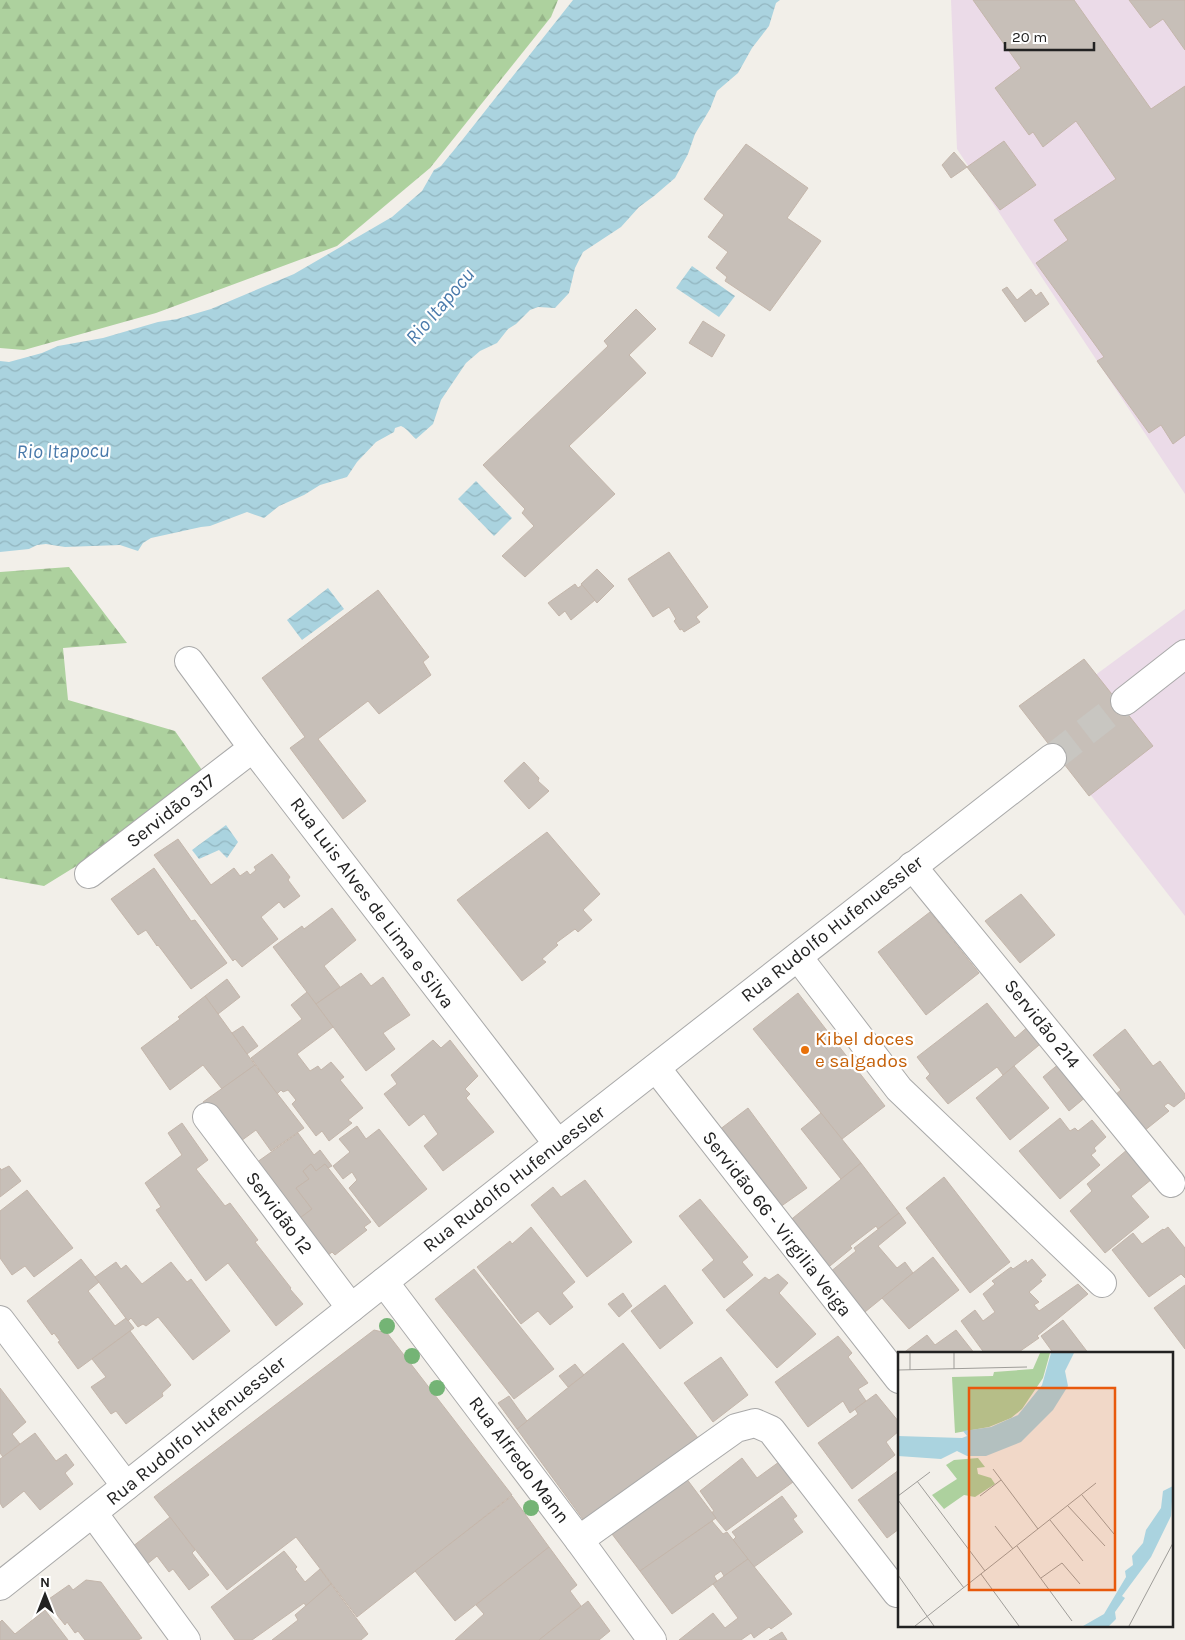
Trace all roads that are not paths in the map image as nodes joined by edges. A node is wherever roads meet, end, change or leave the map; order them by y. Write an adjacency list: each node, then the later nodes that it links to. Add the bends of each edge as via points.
1 (1185, 654): 3 (street)
2 (189, 661): 4 (street, Rua Luis Alves de Lima e Silva)
3 (1125, 701)
4 (253, 748): 7 (street, Servidão 317); 11 (street, Rua Luis Alves de Lima e Silva)
5 (1052, 758): 6 (street, Rua Rudolfo Hufenuessler)
6 (912, 866): 8 (street, Rua Rudolfo Hufenuessler); 12 (street, Servidão 214)
7 (90, 874)
8 (798, 957): 9 (street, Rua Rudolfo Hufenuessler); 14 (street, via 899,1089)
9 (656, 1068): 11 (street, Rua Rudolfo Hufenuessler); 17 (street, Servidão 66 - Virgilia Veiga)
10 (206, 1118): 15 (street, Servidão 12)
11 (558, 1144): 13 (street, Rua Rudolfo Hufenuessler)
12 (1171, 1183)
13 (384, 1282): 15 (street, Rua Rudolfo Hufenuessler); 20 (street, Rua Alfredo Mann)
14 (1102, 1283)
15 (351, 1308): 18 (street, Rua Rudolfo Hufenuessler)
16 (0, 1320): 18 (street)
17 (898, 1378)
18 (126, 1486): 19 (street, Rua Rudolfo Hufenuessler)
19 (93, 1513): 21 (street, Rua Rudolfo Hufenuessler); 23 (street)
20 (579, 1540): 22 (street, via 736,1428 755,1422 771,1430); 24 (street, Rua Alfredo Mann)
21 (0, 1586)
22 (897, 1593)
23 (186, 1640)
24 (652, 1640)

